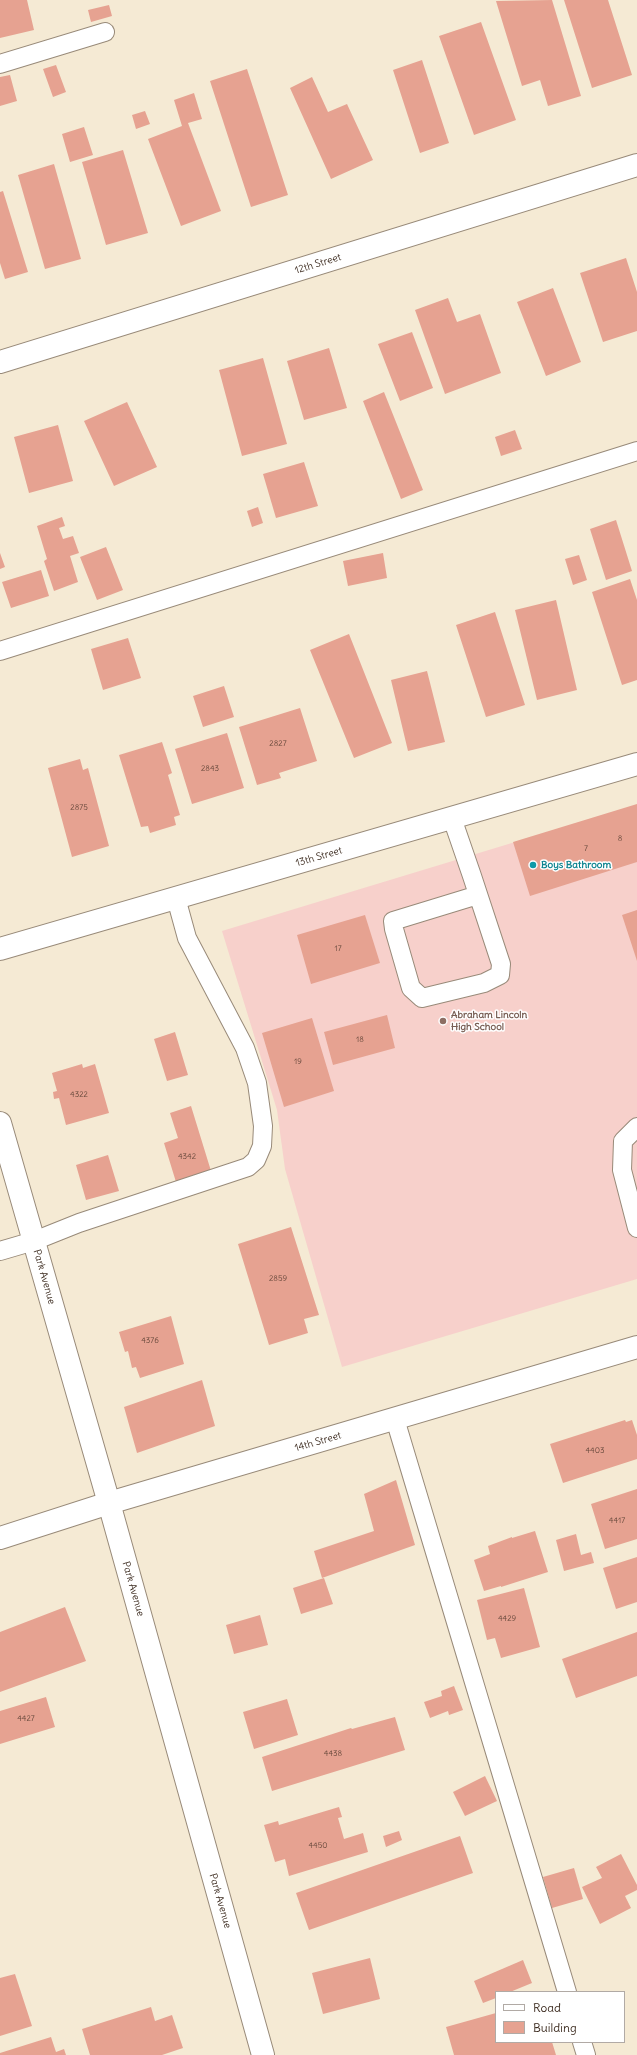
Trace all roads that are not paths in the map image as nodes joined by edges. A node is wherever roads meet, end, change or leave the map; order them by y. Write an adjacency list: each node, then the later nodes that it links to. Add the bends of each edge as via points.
1 (105, 32): 2 (lane)
2 (0, 64)
3 (637, 165): 4 (street, 12th Street)
4 (0, 362)
5 (637, 451): 6 (lane)
6 (0, 651)
7 (637, 764): 8 (street, 13th Street)
8 (452, 818): 9 (lane); 10 (street, 13th Street)
9 (478, 895): 9 (lane, via 501,964 500,975 484,983 422,998 411,988 393,921)
10 (176, 898): 11 (street, 13th Street); 15 (lane, via 187,938 245,1048 258,1083 263,1126 262,1146 256,1160 248,1167 79,1223)
11 (0, 949)
12 (0, 1123): 15 (street, Park Avenue)
13 (637, 1127): 14 (lane, via 623,1141 622,1170)
14 (637, 1228)
15 (34, 1241): 16 (lane); 19 (street, Park Avenue)
16 (0, 1251)
17 (637, 1347): 18 (street, 14th Street)
18 (395, 1419): 19 (street, 14th Street); 21 (lane)
19 (109, 1503): 20 (street, 14th Street); 23 (street, Park Avenue)
20 (0, 1538)
21 (567, 1991)
22 (582, 2043): 24 (lane)
23 (263, 2055)
24 (586, 2055)

